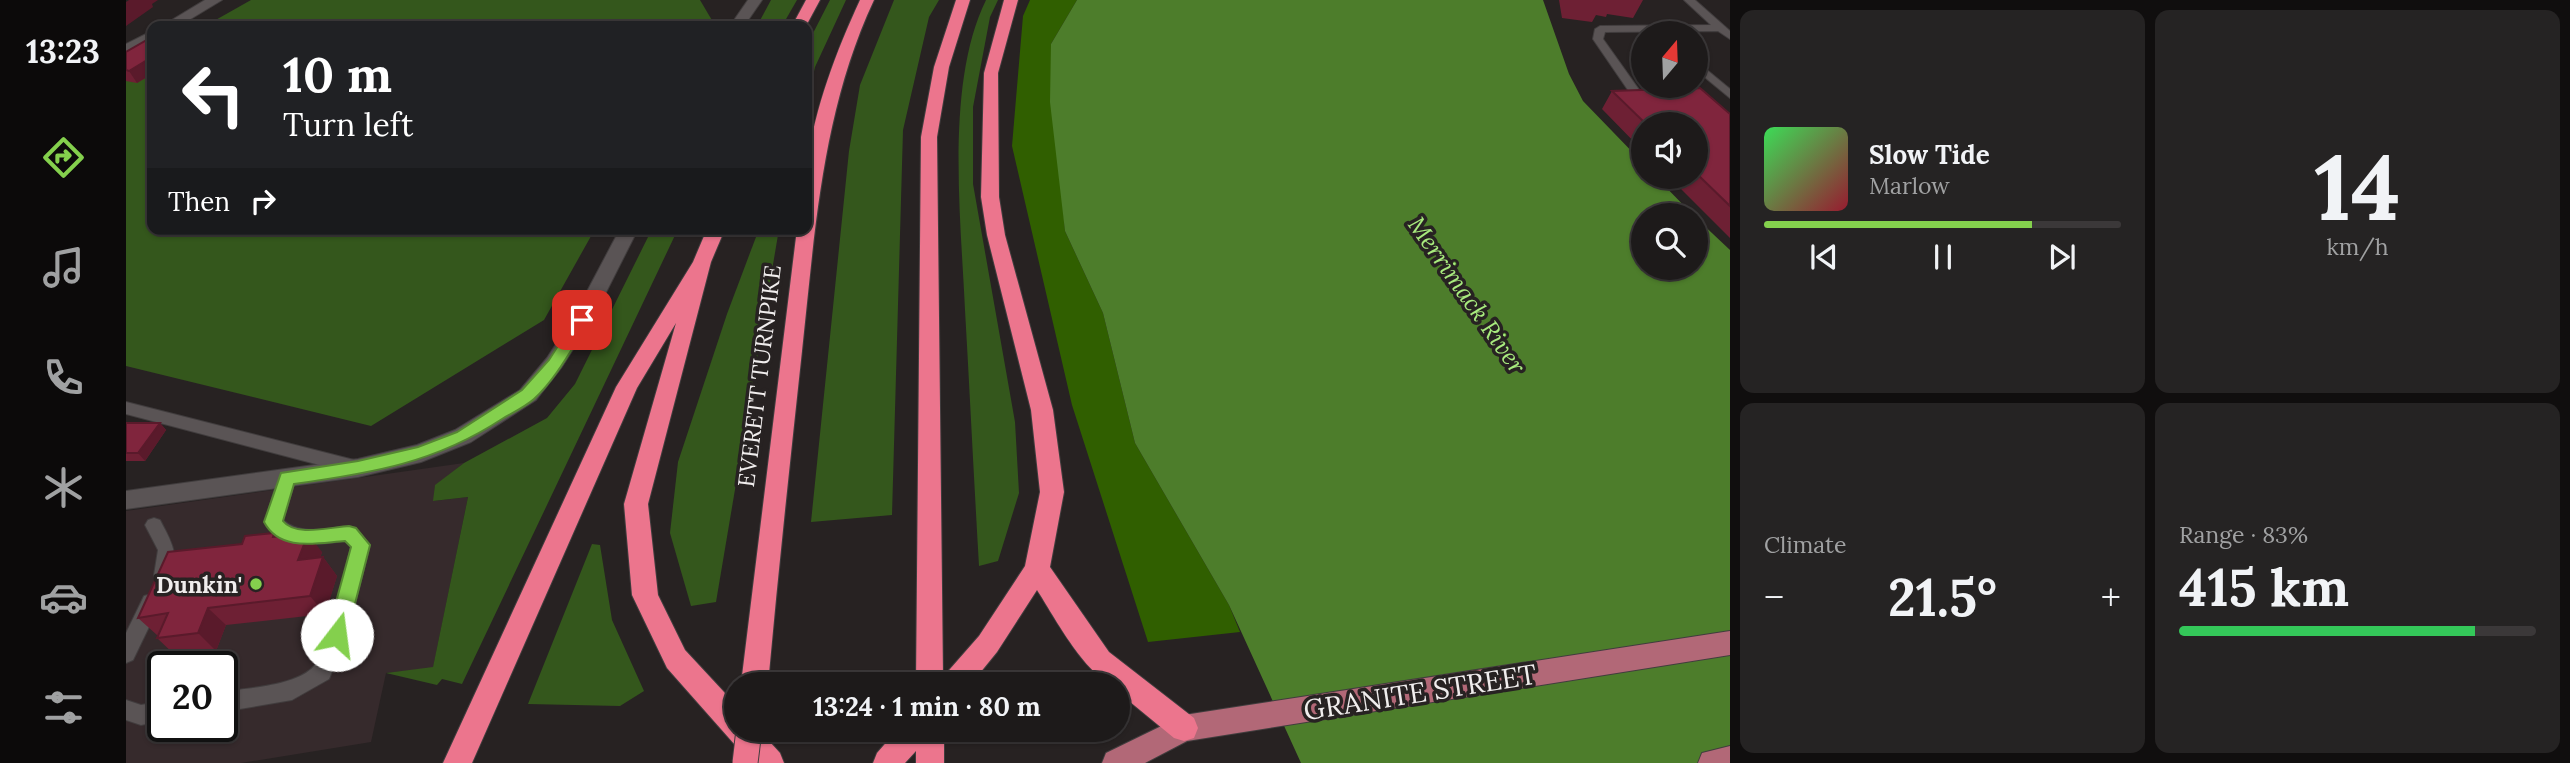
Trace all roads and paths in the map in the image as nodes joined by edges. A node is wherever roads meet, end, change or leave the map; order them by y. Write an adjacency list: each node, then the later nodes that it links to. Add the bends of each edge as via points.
1 (215, 0): 8 (street)
2 (755, 0): 9 (street)
3 (813, 0): 10 (highway)
4 (867, 0): 18 (highway, EVERETT TURNPIKE, via 830,92)
5 (963, 0): 32 (highway, via 936,85 929,137)
6 (1011, 0): 28 (highway, via 991,73 990,197 1044,424 1052,492)
7 (1689, 0): 12 (lane)
8 (178, 21)
9 (740, 21)
10 (802, 21)
11 (1631, 30): 16 (lane, via 1600,30 1598,39)
12 (1725, 32)
13 (147, 39): 14 (street)
14 (126, 50)
15 (1708, 75): 17 (lane)
16 (1631, 87)
17 (1730, 95)
18 (812, 194)
19 (626, 235): 24 (street, via 582,320 528,395 463,436 421,453)
20 (713, 235): 22 (highway)
21 (807, 235): 31 (highway, EVERETT TURNPIKE)
22 (702, 262): 36 (highway, via 636,504 645,595 676,659); 44 (highway, via 627,387)
23 (126, 408): 24 (lane)
24 (358, 468): 25 (street)
25 (287, 478): 26 (street); 34 (lane, via 274,522 280,531 296,537 349,533 361,545 322,672 292,690)
26 (126, 500)
27 (154, 525): 30 (lane, via 167,550 162,577)
28 (1037, 569): 33 (highway); 38 (highway, via 1100,661)
29 (1730, 643): 38 (main road, GRANITE STREET)
30 (126, 654)
31 (755, 672)
32 (930, 672)
33 (964, 672)
34 (238, 699)
35 (126, 710): 37 (lane)
36 (724, 712)
37 (147, 714)
38 (1184, 729): 49 (main road, GRANITE STREET)
39 (748, 742): 45 (highway, bridge)
40 (751, 742): 46 (highway)
41 (905, 742): 47 (highway)
42 (930, 742): 48 (highway)
43 (1730, 760): 50 (main road)
44 (457, 763)
45 (745, 763)
46 (770, 763)
47 (887, 763)
48 (930, 763)
49 (1116, 763)
50 (1712, 763)

